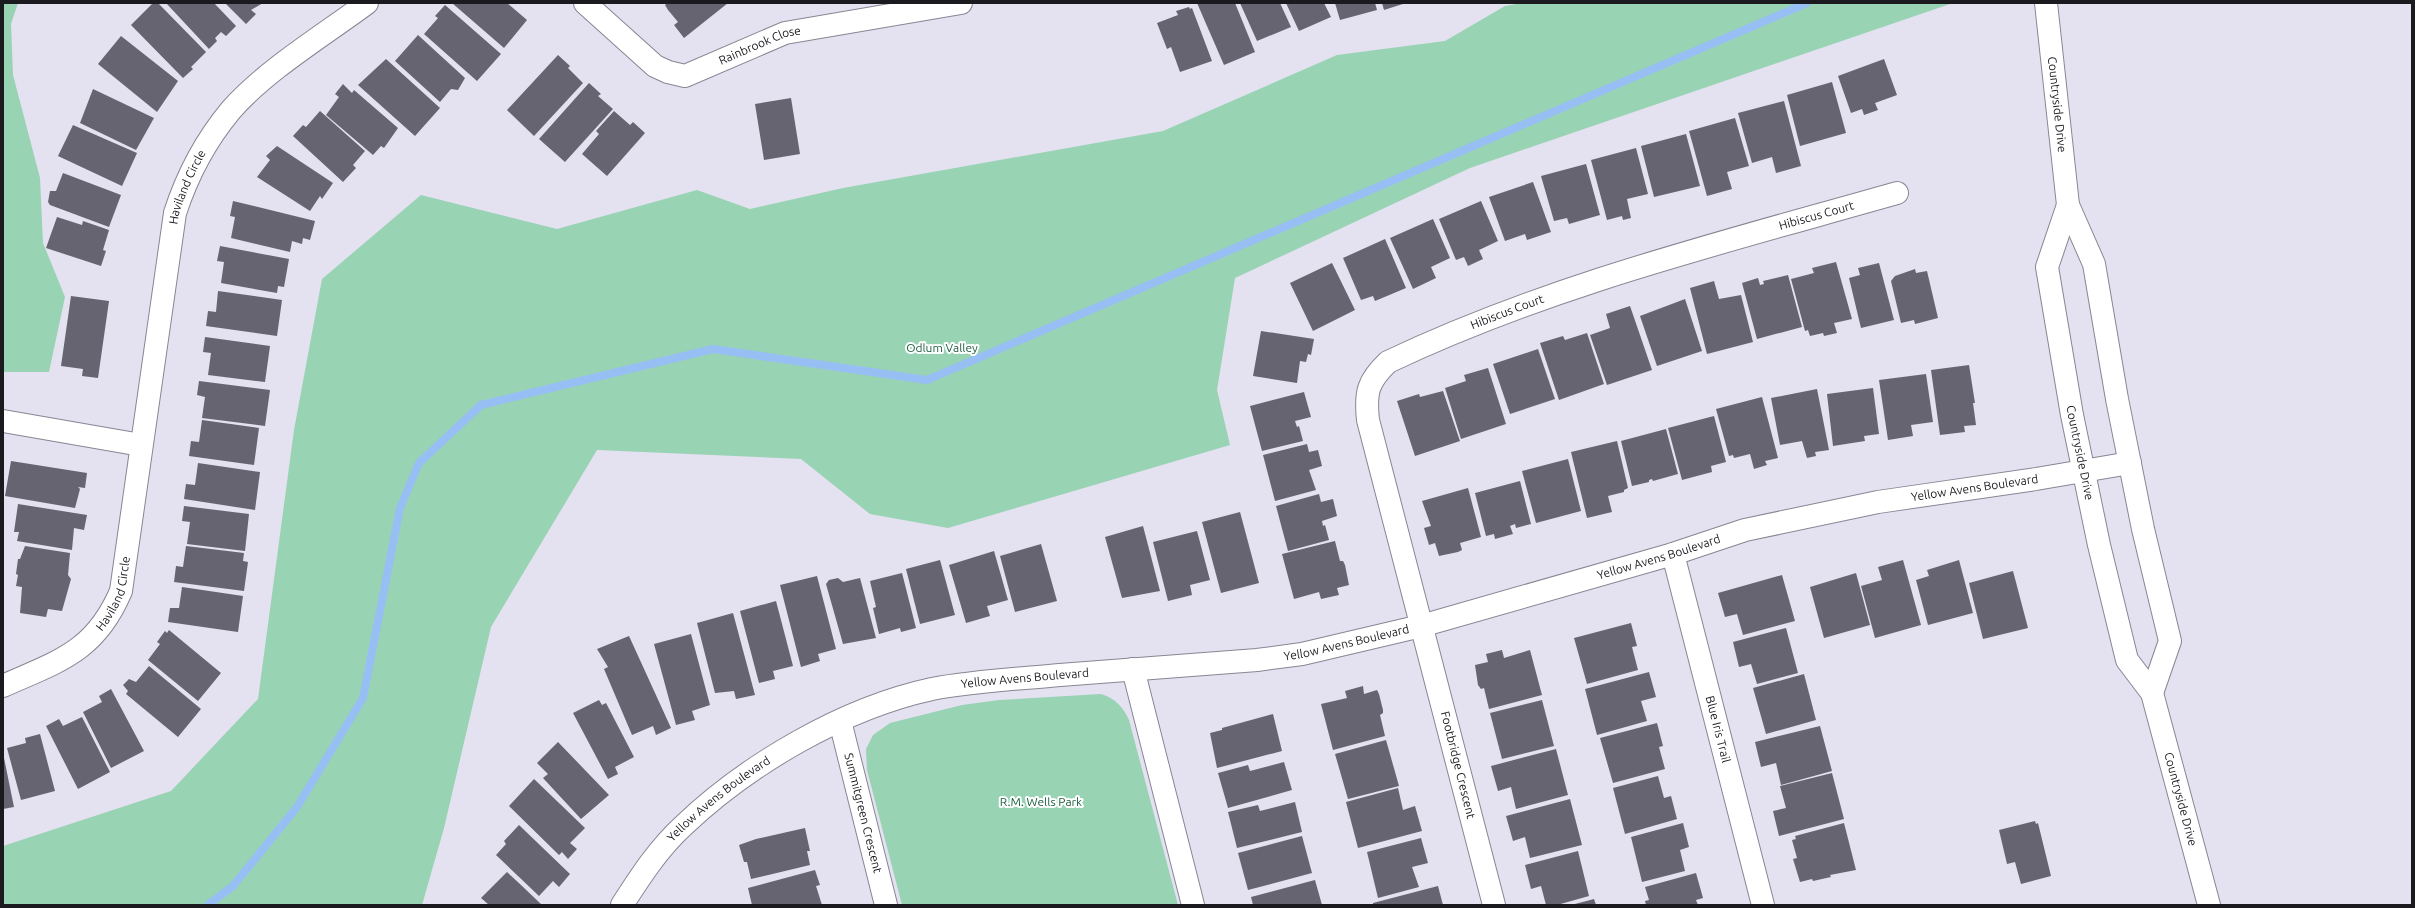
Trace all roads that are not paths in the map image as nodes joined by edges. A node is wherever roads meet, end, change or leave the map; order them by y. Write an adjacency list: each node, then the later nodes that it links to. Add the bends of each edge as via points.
1 (367, 3): 8 (street, Haviland Circle, via 251,91 214,133 183,187 175,213)
2 (586, 3): 3 (street, Rainbrook Close, via 655,66 685,76 754,44 785,33)
3 (961, 3)
4 (2046, 3): 6 (street, Countryside Drive)
5 (1897, 193): 12 (street, Hibiscus Court, via 1652,263 1534,301 1388,362 1373,377 1365,399 1368,420)
6 (2068, 205): 9 (street, Countryside Drive, via 2094,264); 10 (street, Countryside Drive, via 2047,268)
7 (3, 421): 8 (street)
8 (141, 445): 14 (street, Haviland Circle, via 121,591 113,610 101,628 84,645 65,658)
9 (2130, 463): 10 (street, Yellow Avens Boulevard); 15 (street, Countryside Drive, via 2170,641)
10 (2084, 471): 11 (street, Yellow Avens Boulevard, via 1878,502 1745,530); 15 (street, Countryside Drive, via 2127,660)
11 (1673, 554): 12 (street, Yellow Avens Boulevard); 21 (street, Blue Iris Trail)
12 (1422, 626): 13 (street, Yellow Avens Boulevard, via 1302,654); 20 (street, Footbridge Crescent)
13 (1133, 669): 16 (street, Yellow Avens Boulevard, via 955,685 886,702); 19 (street)
14 (3, 686)
15 (2152, 693): 22 (street, Countryside Drive)
16 (840, 721): 17 (street, Yellow Avens Boulevard, via 787,749 737,781 709,803 682,826 654,856); 18 (street, Summitgreen Crescent)
17 (622, 905)
18 (886, 905)
19 (1194, 905)
20 (1494, 905)
21 (1763, 905)
22 (2209, 905)

